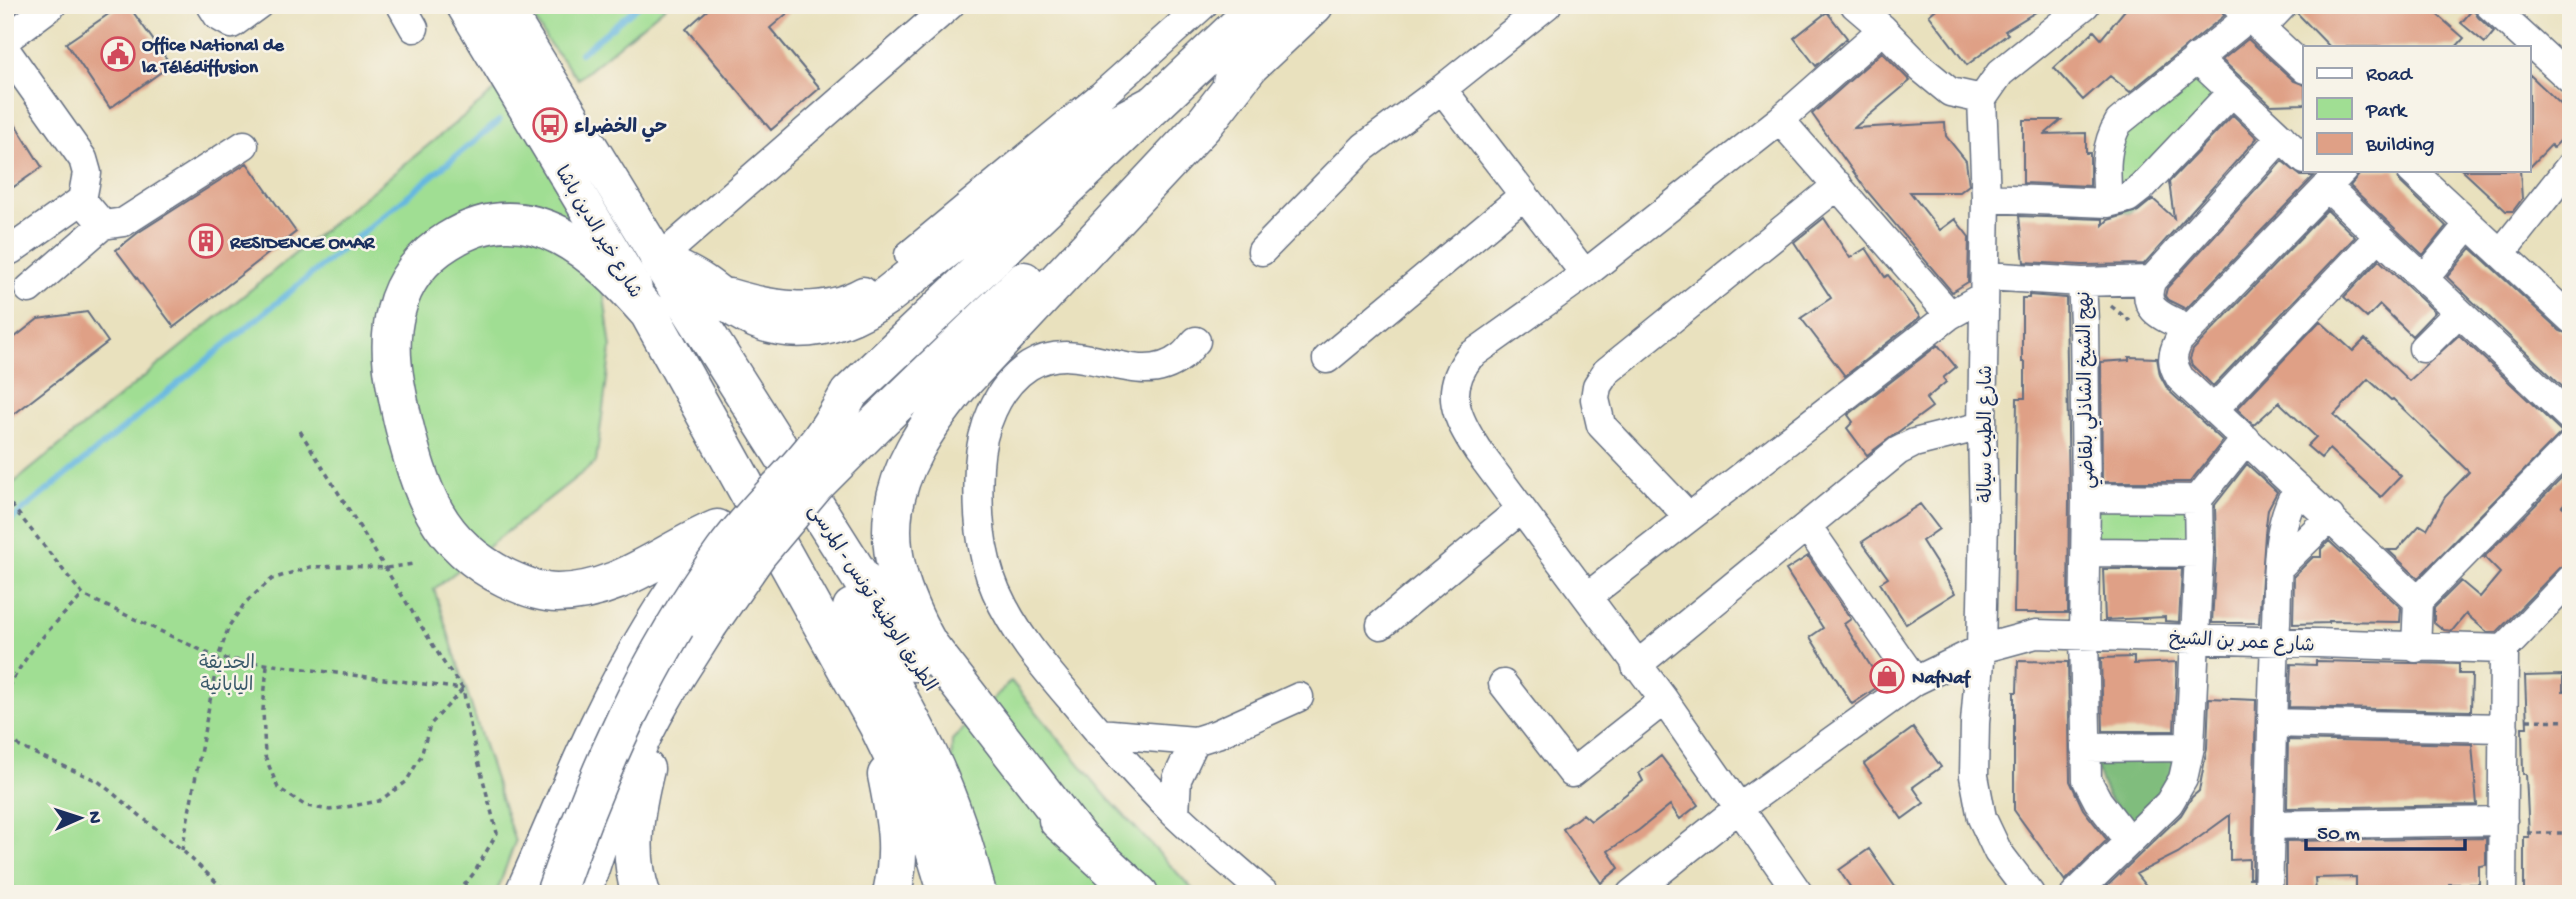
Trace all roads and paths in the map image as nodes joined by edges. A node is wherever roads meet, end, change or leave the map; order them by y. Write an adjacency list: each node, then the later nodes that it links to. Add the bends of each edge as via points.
1 (52, 5): 17 (street)
2 (211, 5): 3 (street, via 232,24)
3 (258, 5)
4 (464, 5): 54 (main road, شارع خير الدين باشا)
5 (503, 5): 45 (main road, شارع خير الدين باشا)
6 (950, 5): 45 (street)
7 (1203, 5): 49 (street, via 1091,104 861,292 828,304 787,305 743,297)
8 (1260, 5): 26 (highway)
9 (1314, 5): 20 (highway)
10 (1547, 5): 23 (street)
11 (1855, 5): 16 (street)
12 (2283, 5): 15 (street)
13 (2489, 5): 22 (street)
14 (2079, 7): 25 (street, via 2000,73)
15 (2249, 17): 19 (street); 21 (street)
16 (1883, 29): 25 (street, via 1950,92); 27 (street)
17 (5, 40)
18 (5, 49): 37 (street, via 83,159 87,173)
19 (2196, 58): 24 (street); 38 (street, via 2119,122 2110,136)
20 (1250, 65): 103 (highway, bridge, via 815,485 758,553); 120 (highway, via 1205,123 940,410 908,459 893,505 897,574 916,623)
21 (2303, 67)
22 (2571, 80)
23 (1442, 89): 35 (street); 43 (street, via 1364,147)
24 (2232, 92): 28 (street); 38 (street, via 2142,187 2128,198)
25 (1983, 99): 36 (street, شارع الطيب سيالة)
26 (1153, 105): 49 (highway, via 1069,152 889,294 833,324 774,325 737,309); 62 (highway)
27 (1780, 120): 34 (street); 46 (street)
28 (2281, 138): 30 (street); 48 (street)
29 (244, 145): 40 (street, via 124,222)
30 (2303, 158)
31 (2571, 166): 44 (street)
32 (2414, 172): 39 (street)
33 (2329, 178): 41 (street); 58 (street)
34 (1838, 185): 55 (street); 75 (street, via 1606,372 1597,386 1601,425)
35 (1524, 195): 46 (street); 61 (street)
36 (1986, 198): 38 (street); 50 (street, شارع الطيب سيالة)
37 (82, 200): 40 (street); 42 (street)
38 (2108, 203)
39 (2469, 224): 44 (street); 47 (street)
40 (103, 225): 52 (street)
41 (2379, 236): 47 (street); 63 (street)
42 (11, 250)
43 (1262, 251)
44 (2501, 253): 56 (street)
45 (659, 259): 49 (highway); 69 (highway, الطريق الوطنية تونس - المرسى)
46 (1585, 274): 74 (street, via 1471,356 1458,372 1458,416)
47 (2424, 279): 53 (street)
48 (2152, 280): 51 (street); 58 (street, via 2151,307)
49 (700, 282)
50 (1985, 286): 51 (street); 55 (street); 65 (street, شارع الطيب سيالة)
51 (2082, 286): 57 (path); 72 (street, نهج الشيخ الشاذلي بلقاضي)
52 (29, 289)
53 (2459, 312): 60 (street); 64 (street)
54 (649, 313): 77 (highway, via 604,264 571,240 535,225 497,222 461,233 428,254 406,284 391,339 392,368 413,465 436,515 464,550 491,570 553,593 606,586); 108 (highway)
55 (1950, 315): 75 (street)
56 (2571, 319)
57 (2133, 322)
58 (2190, 329): 63 (street, via 2173,352 2173,366)
59 (1196, 341): 110 (street, via 1165,366 1139,369 1069,354 1028,366 989,414 980,446 977,495 981,539 996,590 1024,644)
60 (2423, 348)
61 (1327, 359)
62 (849, 394): 77 (highway, bridge); 126 (highway, bridge, via 811,452 724,551 662,647 618,731)
63 (2214, 409): 67 (street)
64 (2571, 418)
65 (1982, 426): 78 (street, via 1898,451); 93 (street, شارع الطيب سيالة)
66 (300, 431): 83 (path)
67 (2246, 439): 70 (street); 73 (street)
68 (2571, 445): 87 (street)
69 (802, 486): 120 (highway, الطريق الوطنية تونس - المرسى, via 926,679 996,762); 132 (highway, via 839,581 948,800)
70 (2298, 488): 76 (street); 82 (street, via 2284,517)
71 (5, 497): 85 (path)
72 (2086, 498): 73 (street, نهج الشيخ الشاذلي بلقاضي); 79 (street, نهج الشيخ الشاذلي بلقاضي)
73 (2197, 499): 80 (street)
74 (1521, 509): 86 (street); 88 (street)
75 (1688, 516): 86 (street)
76 (2330, 517): 82 (street); 87 (street)
77 (724, 522): 125 (highway, via 660,614 624,678)
78 (1807, 526): 97 (street); 98 (street)
79 (2086, 552): 80 (street); 89 (street, نهج الشيخ الشاذلي بلقاضي)
80 (2199, 553): 90 (street)
81 (413, 564): 83 (path)
82 (2278, 567): 91 (street)
83 (386, 568): 95 (path, via 310,568 272,579 245,603 229,626); 100 (path)
84 (2571, 579): 94 (street)
85 (83, 595): 95 (path); 101 (path, via 43,634 15,672)
86 (1588, 596): 97 (street)
87 (2418, 601): 92 (street)
88 (1381, 625)
89 (2084, 634): 90 (street, شارع عمر بن الشيخ); 93 (street, شارع عمر بن الشيخ, via 2036,634); 113 (street, نهج الشيخ الشاذلي بلقاضي)
90 (2194, 637): 91 (street, شارع عمر بن الشيخ); 112 (street)
91 (2275, 643): 92 (street, شارع عمر بن الشيخ); 106 (street)
92 (2416, 648): 94 (street, شارع عمر بن الشيخ)
93 (1981, 649): 98 (street, شارع عمر بن الشيخ); 137 (street, شارع الطيب سيالة, via 1974,776 1982,818 1998,852)
94 (2504, 649): 107 (street)
95 (218, 658): 96 (path); 122 (path)
96 (267, 666): 100 (path); 100 (path, via 265,756 278,788 306,806 330,810 379,801 406,782 421,757 430,725)
97 (1636, 666): 104 (street)
98 (1915, 681): 114 (street, شارع عمر بن الشيخ)
99 (1503, 684): 104 (street, via 1572,773)
100 (463, 690): 124 (path, via 497,833)
101 (5, 696)
102 (1298, 697): 111 (street)
103 (662, 699): 127 (highway, via 614,797); 128 (highway, via 633,833)
104 (1664, 700): 114 (street)
105 (2571, 721): 107 (path)
106 (2272, 723): 107 (street); 116 (street)
107 (2504, 724): 117 (street)
108 (878, 725): 118 (highway); 129 (highway, via 898,833)
109 (5, 728): 122 (path, via 20,747 98,781)
110 (1099, 733): 111 (street); 115 (street)
111 (1195, 741): 115 (street, via 1178,779)
112 (2190, 747): 113 (street); 121 (street, via 2183,779 2169,803)
113 (2085, 748): 121 (street, نهج الشيخ الشاذلي بلقاضي, via 2087,780)
114 (1739, 808): 135 (street, شارع عمر بن الشيخ); 136 (street)
115 (1175, 814): 134 (street)
116 (2270, 825): 117 (street); 139 (street)
117 (2503, 827): 119 (path); 140 (street)
118 (929, 831): 130 (highway); 131 (highway)
119 (2571, 833)
120 (1078, 838): 133 (highway, الطريق الوطنية تونس - المرسى)
121 (2128, 840): 138 (street)
122 (182, 850): 123 (path)
123 (229, 894)
124 (457, 894)
125 (524, 894)
126 (555, 894)
127 (582, 894)
128 (641, 894)
129 (892, 894)
130 (931, 894)
131 (948, 894)
132 (977, 894)
133 (1139, 894)
134 (1265, 894)
135 (1631, 894)
136 (1799, 894)
137 (2030, 894)
138 (2075, 894)
139 (2268, 894)
140 (2502, 894)

